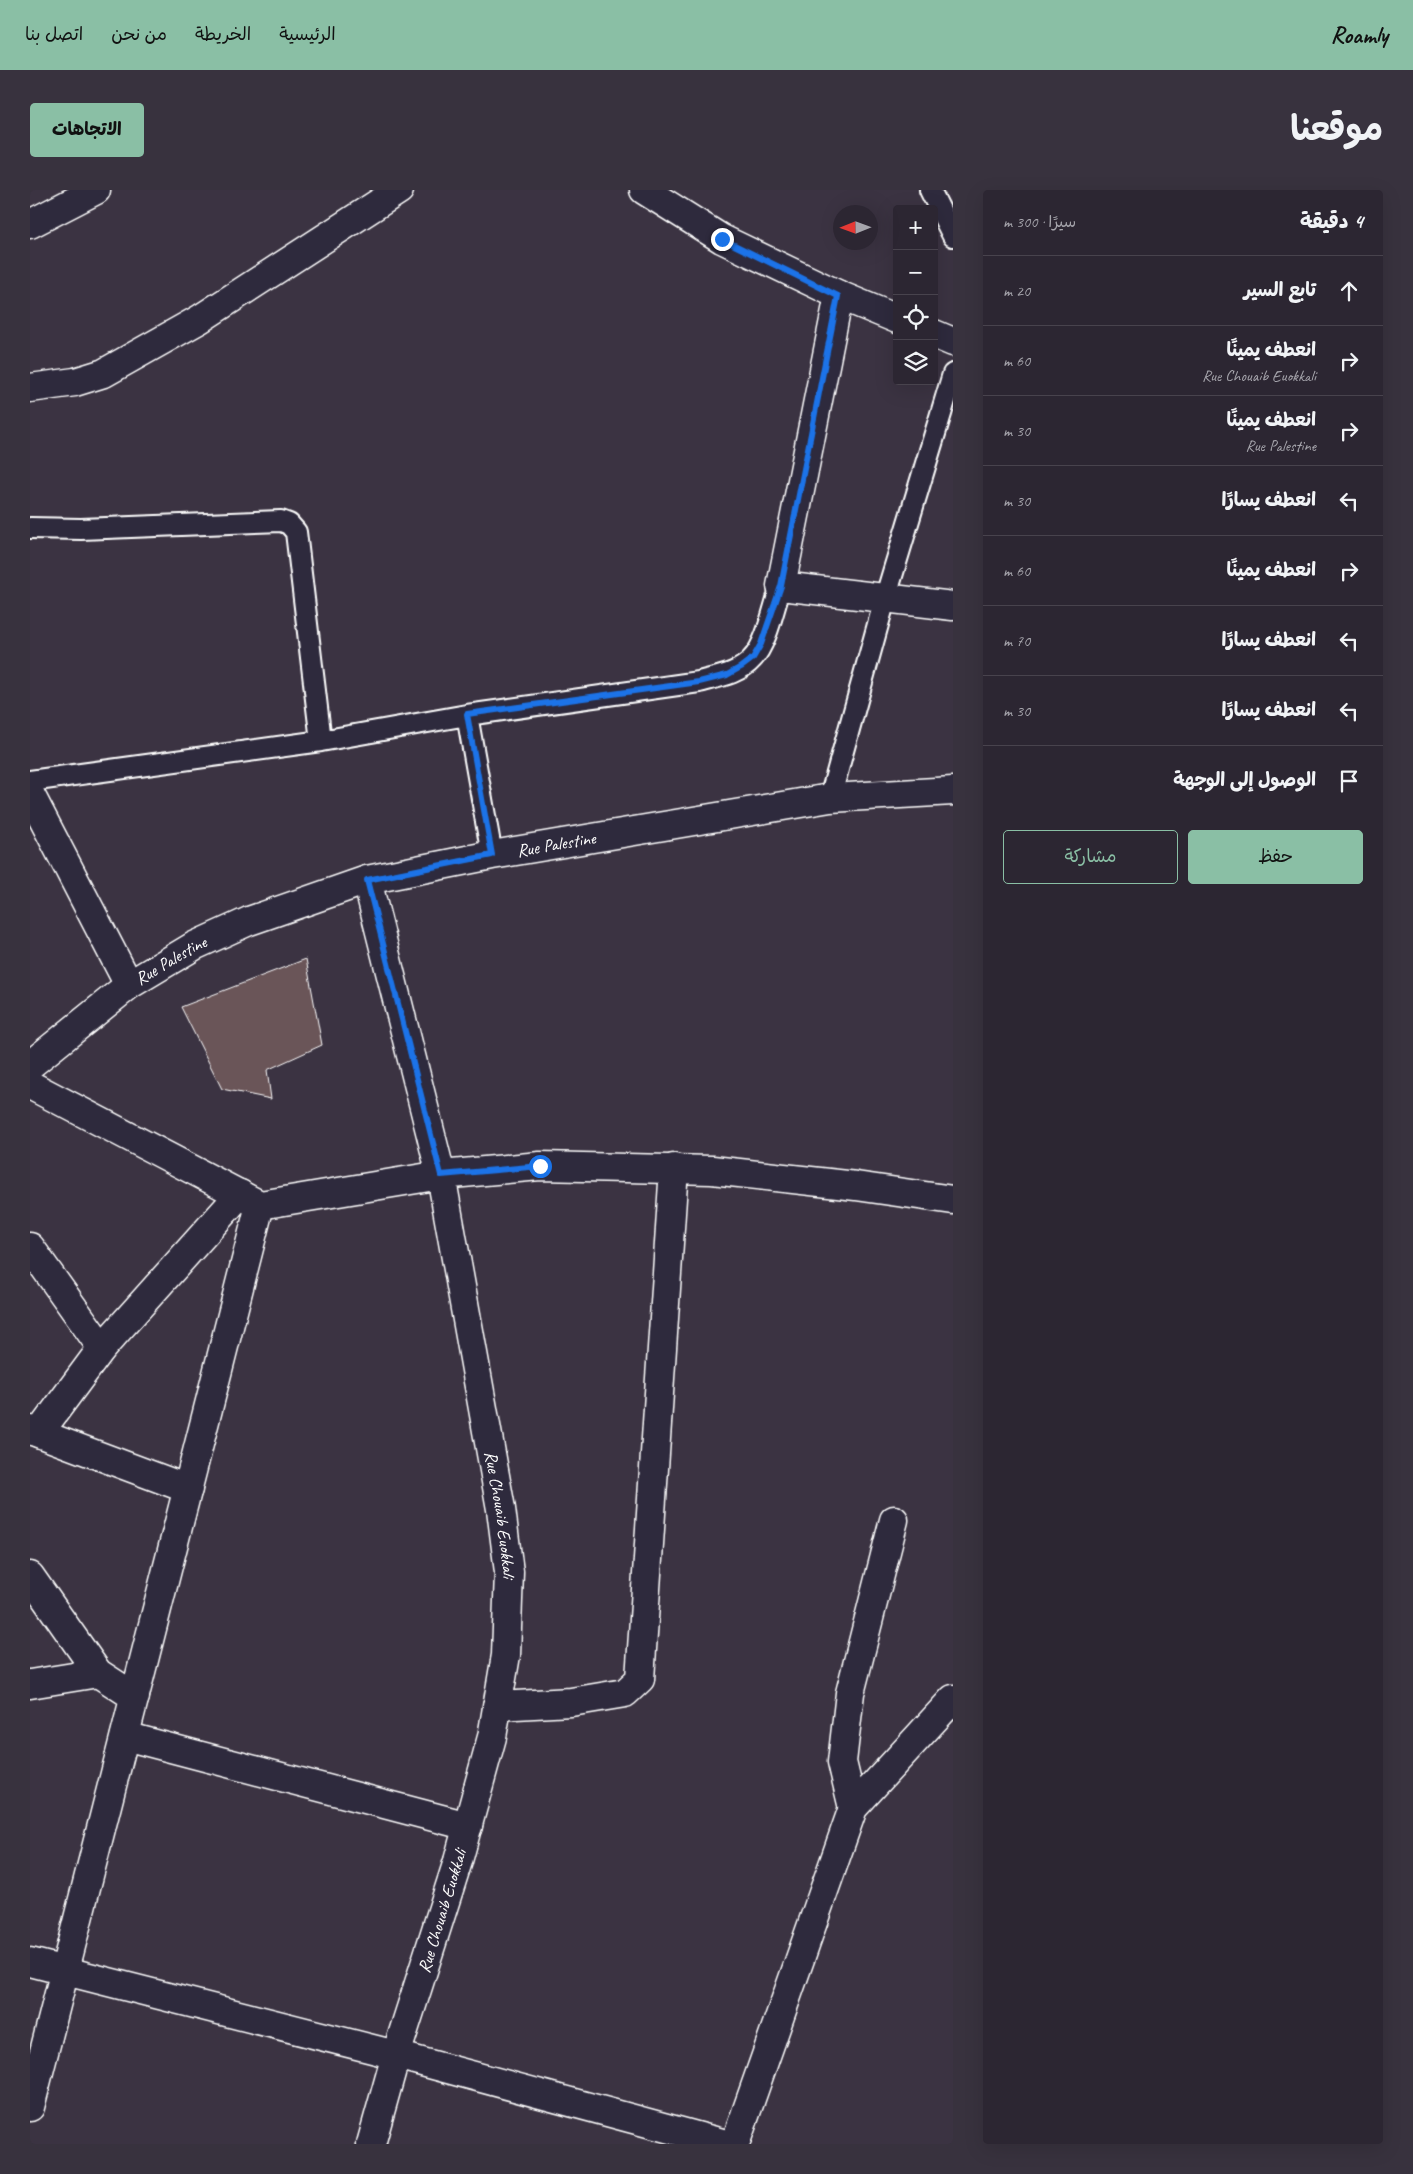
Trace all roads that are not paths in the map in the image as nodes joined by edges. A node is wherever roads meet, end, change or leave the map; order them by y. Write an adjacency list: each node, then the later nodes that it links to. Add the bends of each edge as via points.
1 (96, 190): 5 (street)
2 (399, 190): 12 (street, via 200,319 104,373 75,382)
3 (644, 190): 7 (street, via 722,239)
4 (930, 190): 6 (lane)
5 (30, 224)
6 (953, 236)
7 (838, 296): 8 (street); 14 (street)
8 (893, 317)
9 (938, 336): 10 (street)
10 (953, 342)
11 (953, 374): 15 (lane)
12 (30, 388)
13 (30, 528): 18 (lane, via 281,521 289,524 296,532)
14 (781, 586): 15 (street); 17 (lane, via 753,658 727,675 699,682)
15 (885, 599): 16 (street); 22 (lane)
16 (953, 606)
17 (467, 714): 18 (lane); 23 (lane)
18 (322, 740): 19 (lane)
19 (30, 781)
20 (953, 791): 22 (street, Rue Palestine)
21 (30, 794): 25 (street)
22 (830, 798): 23 (street, Rue Palestine)
23 (492, 855): 24 (street, Rue Palestine)
24 (367, 880): 25 (street, Rue Palestine, via 249,921 194,946); 29 (street, Rue Chouaib Euokkali)
25 (129, 985): 26 (street, Rue Palestine)
26 (30, 1064)
27 (30, 1085): 30 (street)
28 (674, 1168): 29 (street, via 540,1166); 31 (street, via 847,1185); 42 (street, via 640,1679 625,1693 571,1702)
29 (441, 1175): 30 (street); 42 (street, Rue Chouaib Euokkali, via 501,1509 509,1572 506,1655)
30 (250, 1199): 33 (street); 35 (street)
31 (953, 1200)
32 (30, 1247): 33 (street)
33 (102, 1348): 34 (street)
34 (34, 1431): 35 (street)
35 (188, 1489): 40 (street)
36 (894, 1520): 44 (street, via 850,1693 842,1762)
37 (30, 1576): 38 (street)
38 (98, 1673): 39 (street); 40 (street)
39 (30, 1684)
40 (135, 1697): 43 (street)
41 (953, 1699): 44 (street)
42 (497, 1706): 45 (street, Rue Chouaib Euokkali)
43 (124, 1736): 45 (street); 47 (street)
44 (853, 1808): 52 (street)
45 (468, 1826): 48 (street, Rue Chouaib Euokkali)
46 (30, 1962): 47 (street)
47 (64, 1972): 48 (street); 49 (street)
48 (396, 2055): 50 (street, Rue Chouaib Euokkali); 51 (street)
49 (30, 2107)
50 (371, 2144)
51 (726, 2144)
52 (734, 2144)

